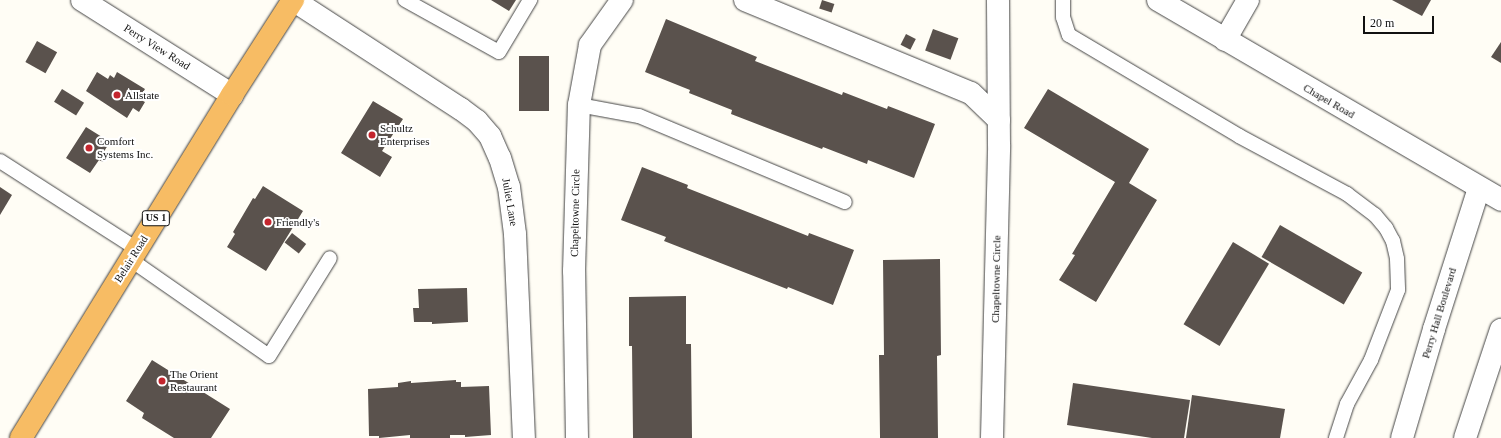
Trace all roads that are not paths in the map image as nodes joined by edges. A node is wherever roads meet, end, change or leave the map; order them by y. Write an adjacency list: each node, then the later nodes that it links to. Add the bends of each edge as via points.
1 (82, 0): 12 (street, Perry View Road)
2 (293, 0): 12 (highway, Belair Road / US 1); 23 (street, Juliet Lane, via 461,109 490,136 509,187 515,234)
3 (530, 0): 10 (lane, via 499,52)
4 (622, 0): 13 (street, Chapeltowne Circle, via 590,45)
5 (745, 0): 14 (street, via 971,93)
6 (998, 0): 14 (street, Chapeltowne Circle)
7 (1063, 0): 26 (lane, via 1063,17 1069,35 1239,136 1347,194 1375,215 1386,228 1393,241 1397,259 1398,290 1371,360 1347,404)
8 (1158, 0): 11 (street, Chapel Road)
9 (1248, 0): 11 (street)
10 (409, 1)
11 (1224, 40): 16 (street, Chapel Road)
12 (232, 95): 19 (highway, Belair Road / US 1)
13 (579, 105): 18 (lane, via 639,116); 24 (street, Chapeltowne Circle, via 574,271)
14 (999, 120): 25 (street, Chapeltowne Circle)
15 (0, 161): 19 (lane)
16 (1479, 188): 17 (street, Chapel Road); 27 (street, Perry Hall Boulevard)
17 (1501, 200)
18 (845, 202)
19 (134, 255): 20 (lane, via 269,356); 22 (highway, Belair Road / US 1)
20 (330, 258)
21 (1501, 330): 28 (street)
22 (21, 438)
23 (524, 438)
24 (578, 438)
25 (992, 438)
26 (1336, 438)
27 (1402, 438)
28 (1465, 438)

